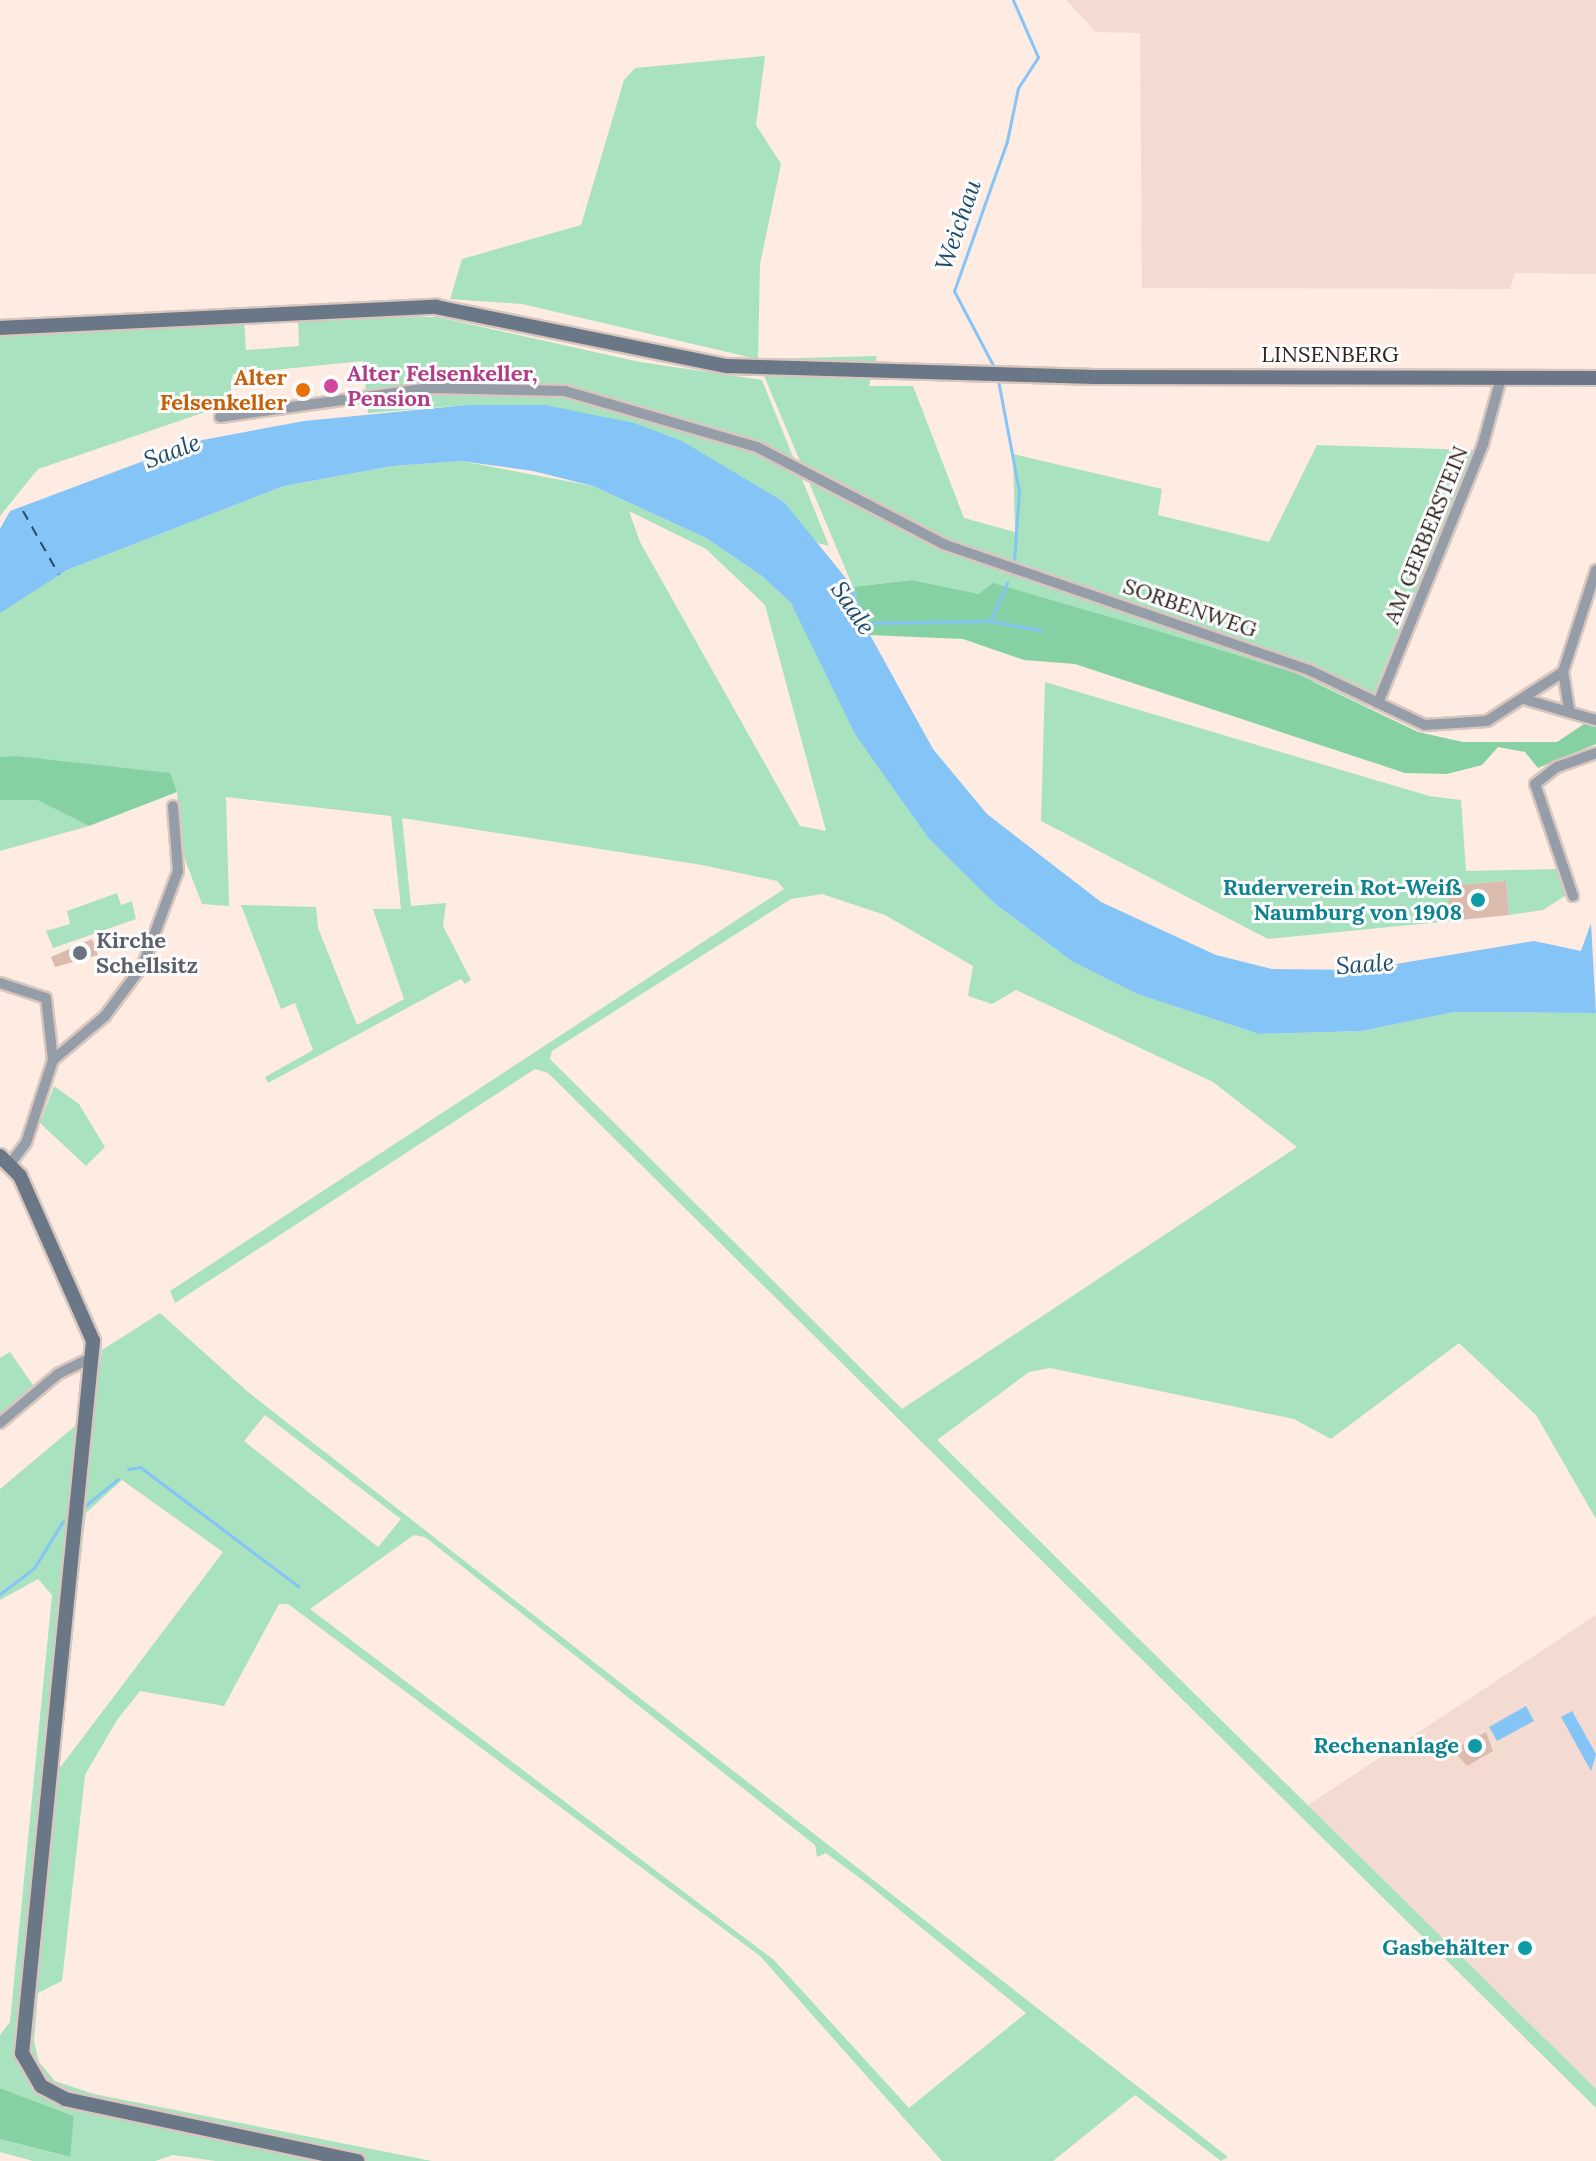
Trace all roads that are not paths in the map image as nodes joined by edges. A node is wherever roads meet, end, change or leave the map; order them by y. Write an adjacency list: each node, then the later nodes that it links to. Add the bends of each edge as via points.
1 (0, 328): 2 (main road, LINSENBERG, via 448,307 713,365 1065,375)
2 (1501, 378): 3 (main road, LINSENBERG); 8 (street, AM GERBERSTEIN, via 1483,444)
3 (1596, 378)
4 (220, 417): 8 (street, SORBENWEG, via 428,388 530,387 730,438 943,544 1309,670)
5 (1596, 570): 6 (street)
6 (1563, 672): 7 (street, SORBENWEG); 9 (street)
7 (1527, 700): 8 (street, SORBENWEG, via 1487,721 1450,728 1416,723); 9 (street)
8 (1378, 703)
9 (1569, 709): 10 (street)
10 (1596, 720)
11 (1596, 753): 13 (street, via 1557,767 1535,784)
12 (173, 806): 15 (street, via 178,871 143,965 105,1016)
13 (1573, 896)
14 (0, 983): 15 (street, via 46,998)
15 (53, 1060): 16 (street, via 26,1143)
16 (5, 1160): 17 (main road, via 90,1324)
17 (91, 1358): 18 (street, via 58,1374); 19 (main road, via 22,2053 41,2086 65,2099)
18 (0, 1423)
19 (357, 2161)

